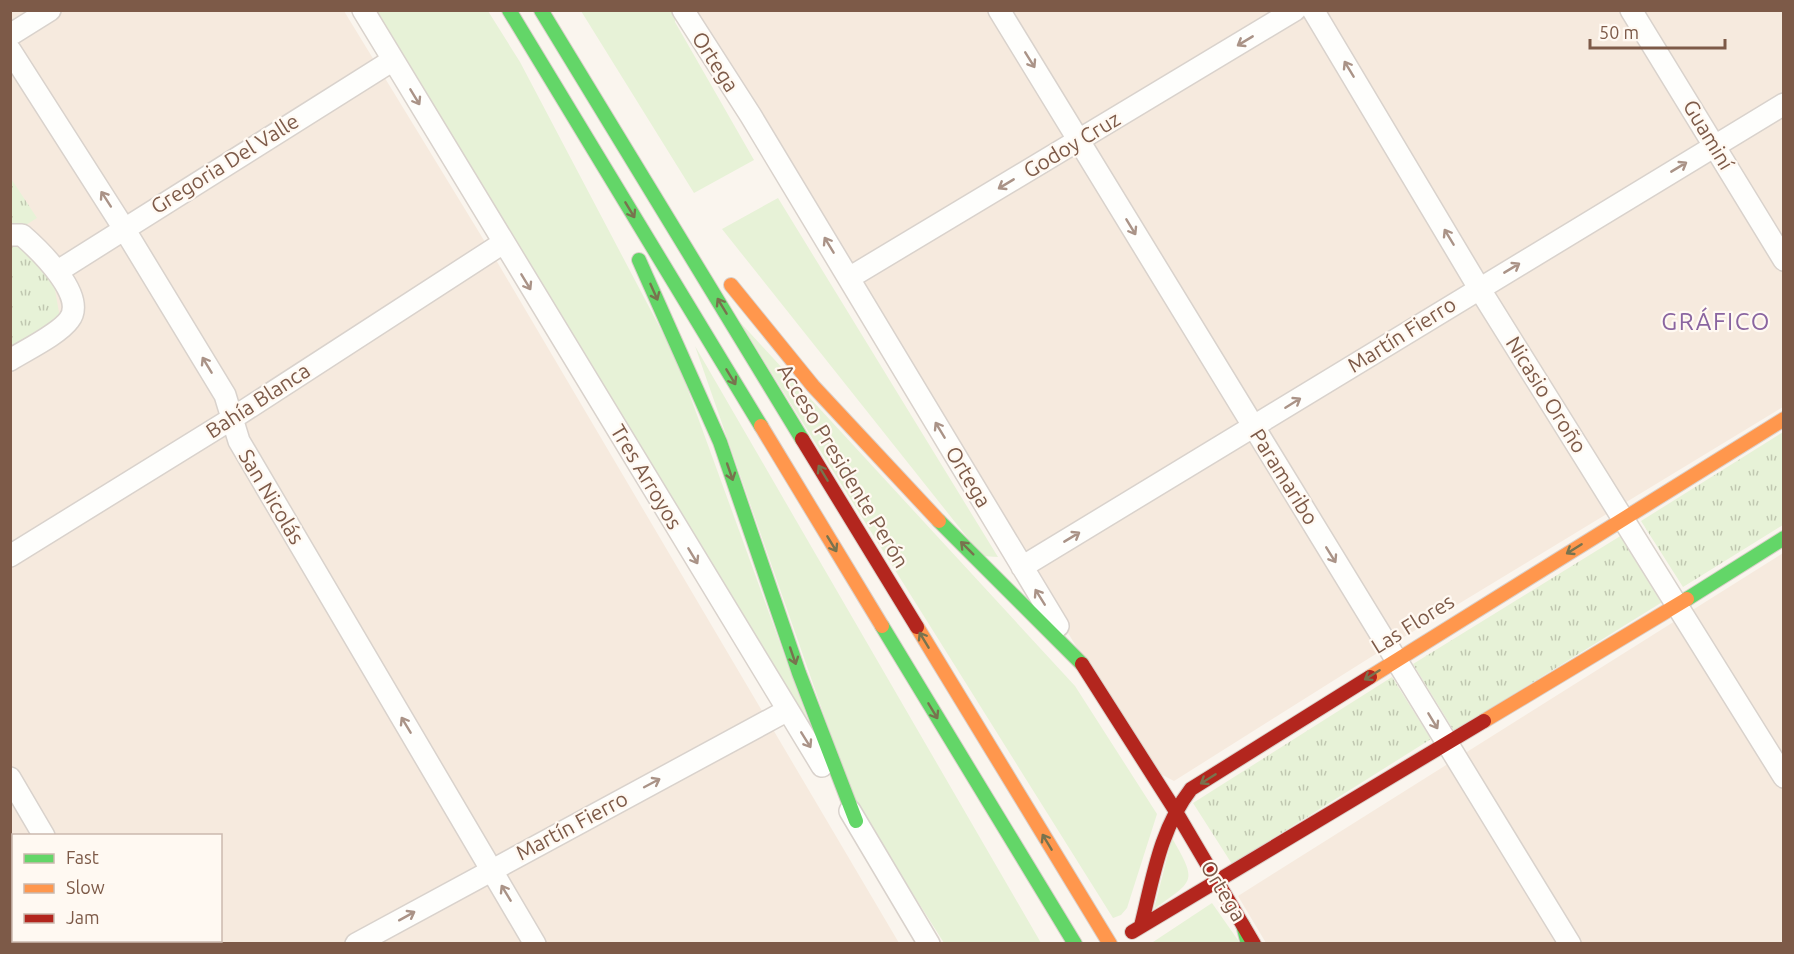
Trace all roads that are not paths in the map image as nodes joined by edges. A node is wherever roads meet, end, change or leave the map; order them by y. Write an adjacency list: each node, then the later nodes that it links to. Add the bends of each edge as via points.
1 (50, 10): 10 (street)
2 (363, 10): 12 (street, Tres Arroyos)
3 (509, 10): 14 (main road)
4 (541, 10): 15 (main road, Acceso Presidente Perón)
5 (683, 10): 25 (street, Ortega, one-way to 5)
6 (999, 10): 16 (street, Paramaribo, one-way to 16)
7 (1295, 10): 16 (street, Godoy Cruz, one-way to 16)
8 (1313, 10): 26 (street, Nicasio Oroño, one-way to 8)
9 (1631, 10): 17 (street, Guaminí)
10 (10, 35)
11 (10, 50): 18 (street, San Nicolás, one-way to 11)
12 (393, 60): 18 (street, Gregoria Del Valle); 20 (street, Tres Arroyos, one-way to 20)
13 (1784, 104): 17 (street, Martín Fierro)
14 (567, 106): 43 (main road, one-way to 43, via 720,442 799,673); 53 (main road, one-way to 53)
15 (613, 127): 21 (main road); 54 (main road, Acceso Presidente Perón, one-way to 15)
16 (1079, 141): 25 (street, Godoy Cruz, one-way to 25); 30 (street, Paramaribo, one-way to 30)
17 (1714, 146): 22 (street, Guaminí); 26 (street, Martín Fierro, one-way to 17)
18 (123, 227): 23 (street, Gregoria Del Valle); 28 (street, San Nicolás, one-way to 18, via 225,395)
19 (10, 235): 23 (street, via 22,235)
20 (502, 243): 28 (street, Bahía Blanca); 38 (street, Tres Arroyos, one-way to 38)
21 (702, 246)
22 (1784, 260)
23 (58, 270): 27 (street, via 71,301 72,316)
24 (723, 274): 37 (main road, one-way to 24, via 855,436 771,339)
25 (849, 278): 34 (street, Ortega, one-way to 25)
26 (1479, 288): 30 (street, Martín Fierro, one-way to 26); 31 (street, Nicasio Oroño)
27 (10, 360)
28 (233, 418): 33 (street, Bahía Blanca); 45 (street, San Nicolás, one-way to 28, via 238,441)
29 (1784, 419): 31 (main road, Las Flores)
30 (1253, 428): 34 (street, Martín Fierro, one-way to 30); 36 (street, Paramaribo, one-way to 36)
31 (1623, 519): 35 (street, Nicasio Oroño); 36 (main road, Las Flores, one-way to 36)
32 (1784, 538): 35 (main road)
33 (10, 556)
34 (1022, 567): 37 (street, Ortega, one-way to 34)
35 (1678, 604): 39 (main road); 40 (street, Nicasio Oroño)
36 (1396, 660): 39 (street, Paramaribo, one-way to 39); 42 (main road, Las Flores, one-way to 42, via 1191,789)
37 (1082, 664): 42 (main road, Ortega)
38 (788, 710): 43 (street, Tres Arroyos, one-way to 43); 45 (street, Martín Fierro, one-way to 38)
39 (1447, 744): 46 (main road); 57 (street, Paramaribo)
40 (1784, 777)
41 (10, 778): 44 (street)
42 (1175, 810): 46 (main road, Ortega); 48 (main road, Las Flores)
43 (856, 821): 52 (street, Tres Arroyos)
44 (43, 834)
45 (492, 869): 50 (street, Martín Fierro, one-way to 45); 51 (street, San Nicolás, one-way to 45)
46 (1217, 883): 47 (main road, Ortega); 48 (main road)
47 (1243, 925): 55 (main road); 56 (main road, Ortega)
48 (1141, 926): 49 (main road)
49 (1123, 938)
50 (356, 944)
51 (535, 944)
52 (929, 944)
53 (1075, 944)
54 (1110, 944)
55 (1248, 944)
56 (1254, 944)
57 (1570, 944)

